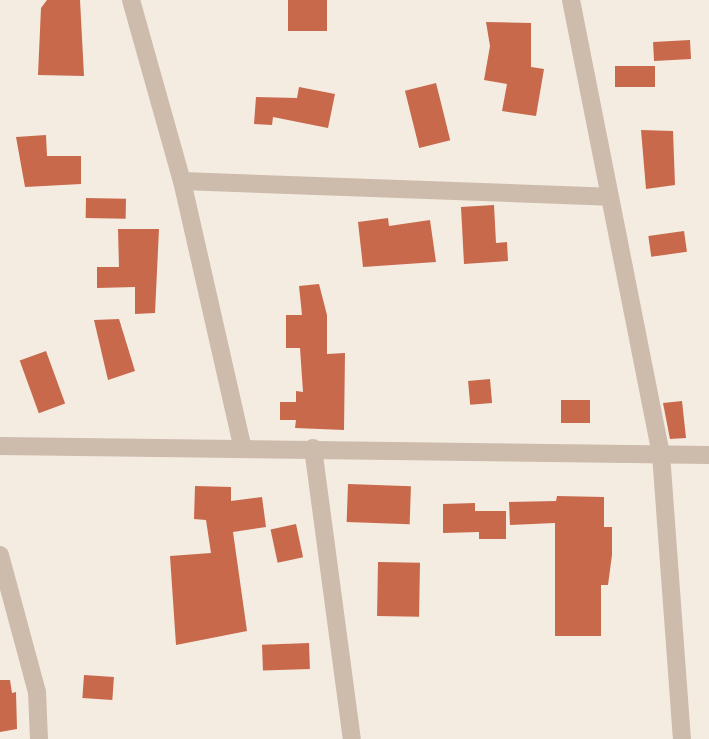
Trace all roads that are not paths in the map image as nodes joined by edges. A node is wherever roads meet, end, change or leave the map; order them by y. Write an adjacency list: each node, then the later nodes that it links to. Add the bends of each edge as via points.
1 (131, 0): 3 (street)
2 (571, 0): 4 (street)
3 (182, 181): 4 (street); 6 (street)
4 (609, 197): 8 (street)
5 (0, 446): 6 (street)
6 (242, 446): 7 (street)
7 (313, 448): 8 (street); 12 (street)
8 (662, 454): 9 (street); 13 (street)
9 (709, 455)
10 (0, 555): 11 (street, via 37,692)
11 (39, 739)
12 (352, 739)
13 (682, 739)

